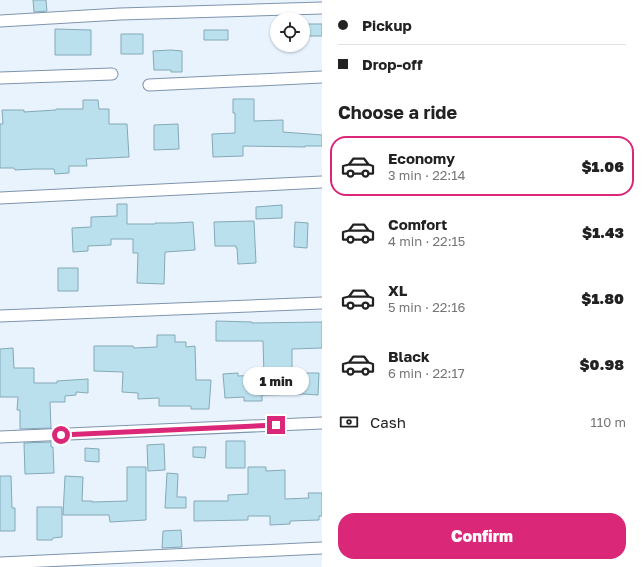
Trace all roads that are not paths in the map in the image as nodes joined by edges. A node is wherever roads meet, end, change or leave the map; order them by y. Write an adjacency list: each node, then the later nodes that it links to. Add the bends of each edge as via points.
1 (322, 8): 2 (street)
2 (0, 20)
3 (112, 74): 5 (street)
4 (322, 77): 6 (street)
5 (0, 78)
6 (149, 85)
7 (322, 182): 8 (street)
8 (0, 198)
9 (322, 303): 10 (street)
10 (0, 316)
11 (322, 423): 12 (street)
12 (0, 437)
13 (322, 548): 14 (street)
14 (0, 563)

